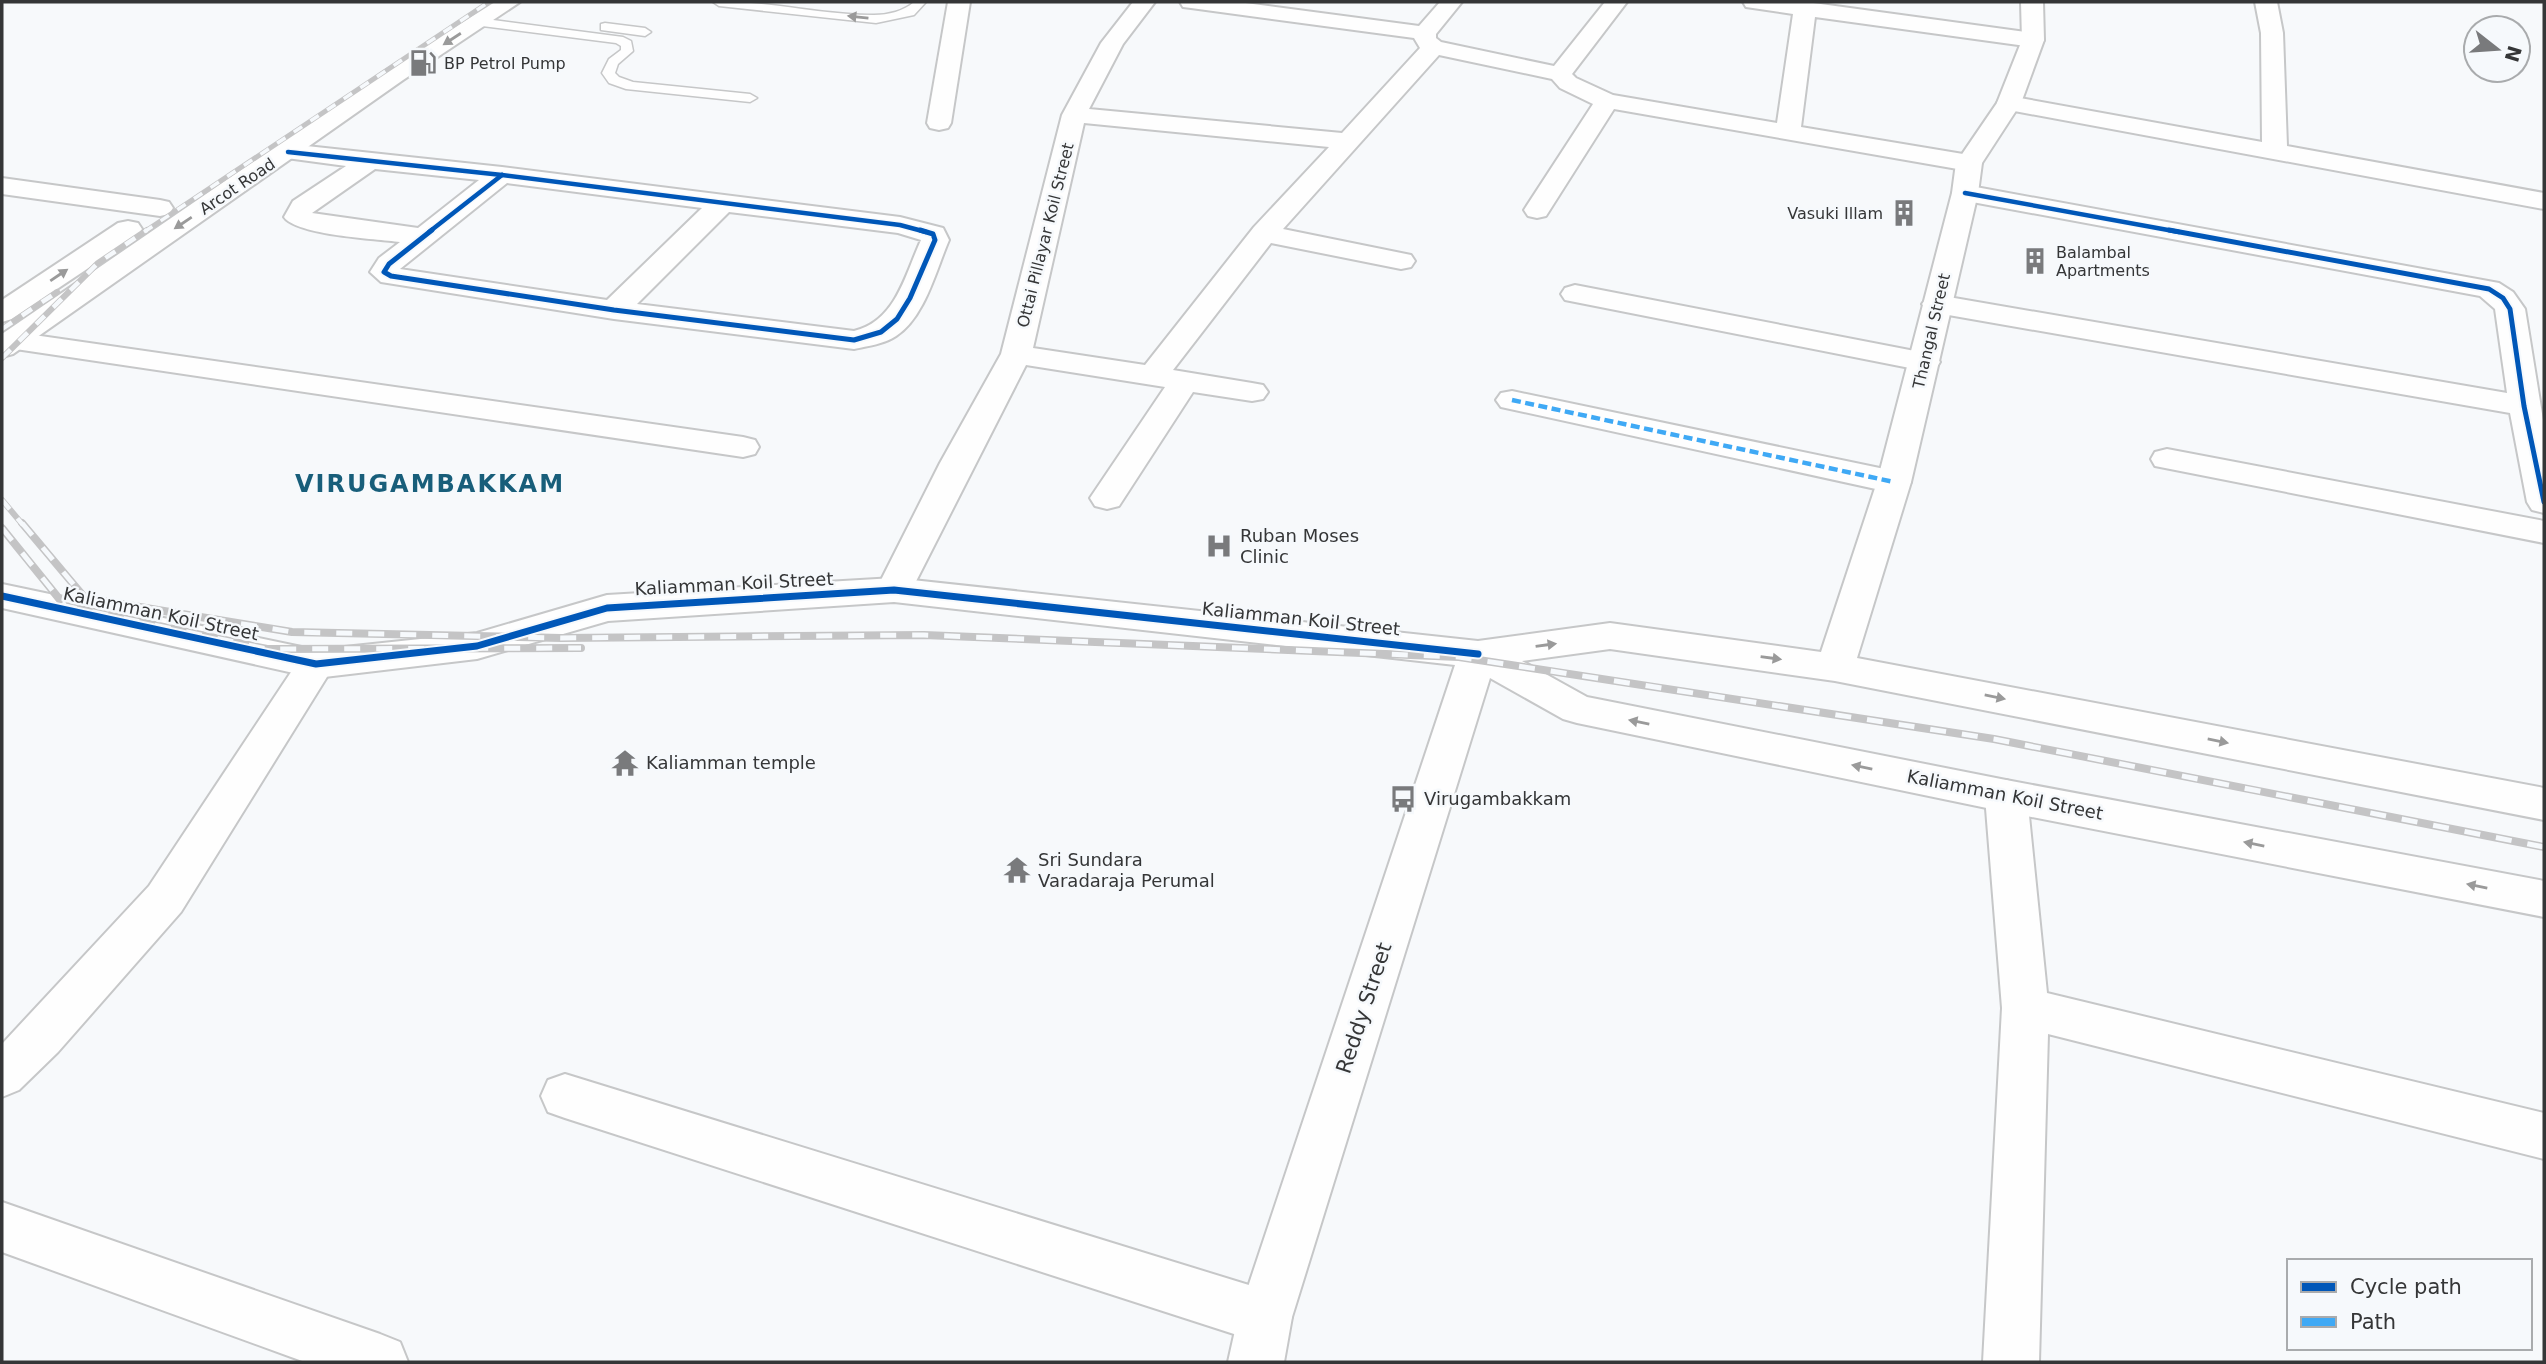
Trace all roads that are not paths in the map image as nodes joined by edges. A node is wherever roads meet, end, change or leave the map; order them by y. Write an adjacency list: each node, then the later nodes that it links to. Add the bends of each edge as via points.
1 (719, 2): 2 (lane, one-way to 1, via 909,12 876,19)
2 (920, 2)
3 (959, 2): 21 (street)
4 (1144, 2): 20 (street, Ottai Pillayar Koil Street, via 1112,43)
5 (1191, 2): 14 (street)
6 (1451, 2): 14 (street)
7 (1616, 2): 16 (street)
8 (1754, 2): 11 (street)
9 (2032, 2): 15 (street, Thangal Street)
10 (2266, 2): 25 (street, via 2272,33)
11 (1805, 8): 15 (street); 22 (street)
12 (487, 10): 13 (lane); 17 (lane, via 627,44 627,51 608,73 631,86); 24 (street, Arcot Road, one-way to 24); 33 (street, Arcot Road)
13 (645, 32)
14 (1429, 40): 16 (street); 23 (street)
15 (2033, 40): 19 (street, Thangal Street)
16 (1560, 74): 18 (street, via 1568,83)
17 (750, 98)
18 (1607, 101): 22 (street); 34 (street)
19 (2009, 103): 25 (street); 27 (street, Thangal Street)
20 (1074, 115): 23 (street); 42 (street, Ottai Pillayar Koil Street)
21 (939, 123)
22 (1788, 134): 27 (street)
23 (1349, 141): 35 (street)
24 (288, 152): 26 (street); 41 (street, Arcot Road, one-way to 41)
25 (2275, 153): 31 (street)
26 (370, 161): 28 (street); 36 (street, via 302,207 297,217)
27 (1969, 163): 30 (street, Thangal Street)
28 (502, 175): 32 (street); 36 (street)
29 (2, 186): 33 (street)
30 (1965, 193): 39 (street, Thangal Street); 48 (street, via 2489,289 2510,309)
31 (2544, 201)
32 (723, 203): 40 (street); 40 (street, via 913,227 933,233 935,240 900,315 877,334 853,340)
33 (160, 208): 41 (street, Arcot Road, one-way to 33)
34 (1537, 210)
35 (1264, 233): 37 (street); 44 (street)
36 (424, 237): 40 (street, via 384,272)
37 (1401, 261)
38 (1575, 294): 43 (street)
39 (1937, 304): 43 (street, Thangal Street); 48 (street)
40 (614, 310)
41 (5, 334): 49 (street)
42 (1016, 354): 44 (street); 55 (street, Ottai Pillayar Koil Street)
43 (1924, 362): 51 (street, Thangal Street)
44 (1154, 374): 45 (street)
45 (1185, 381): 46 (street); 52 (street)
46 (1252, 392)
47 (1512, 400): 51 (street)
48 (2524, 406): 53 (street)
49 (744, 447)
50 (2167, 459): 54 (street)
51 (1894, 482): 59 (street, Thangal Street)
52 (1107, 498)
53 (2544, 502)
54 (2544, 532)
55 (894, 590): 57 (street, Kaliamman Koil Street); 58 (street, Kaliamman Koil Street, via 607,608 477,646)
56 (2, 596): 58 (street, Kaliamman Koil Street)
57 (1478, 654): 59 (street, Kaliamman Koil Street, one-way to 59, via 1610,636); 60 (street, Kaliamman Koil Street, one-way to 57, via 1577,709); 68 (street, Reddy Street)
58 (316, 664): 64 (street, via 165,899)
59 (1835, 667): 61 (street, Kaliamman Koil Street, one-way to 61)
60 (2006, 796): 62 (street, Kaliamman Koil Street, one-way to 60); 63 (street)
61 (2544, 804)
62 (2544, 899)
63 (2025, 1009): 66 (street); 70 (street)
64 (2, 1075)
65 (565, 1096): 68 (street)
66 (2544, 1136)
67 (2, 1227): 69 (street)
68 (1260, 1340)
69 (380, 1362)
70 (2011, 1362)

